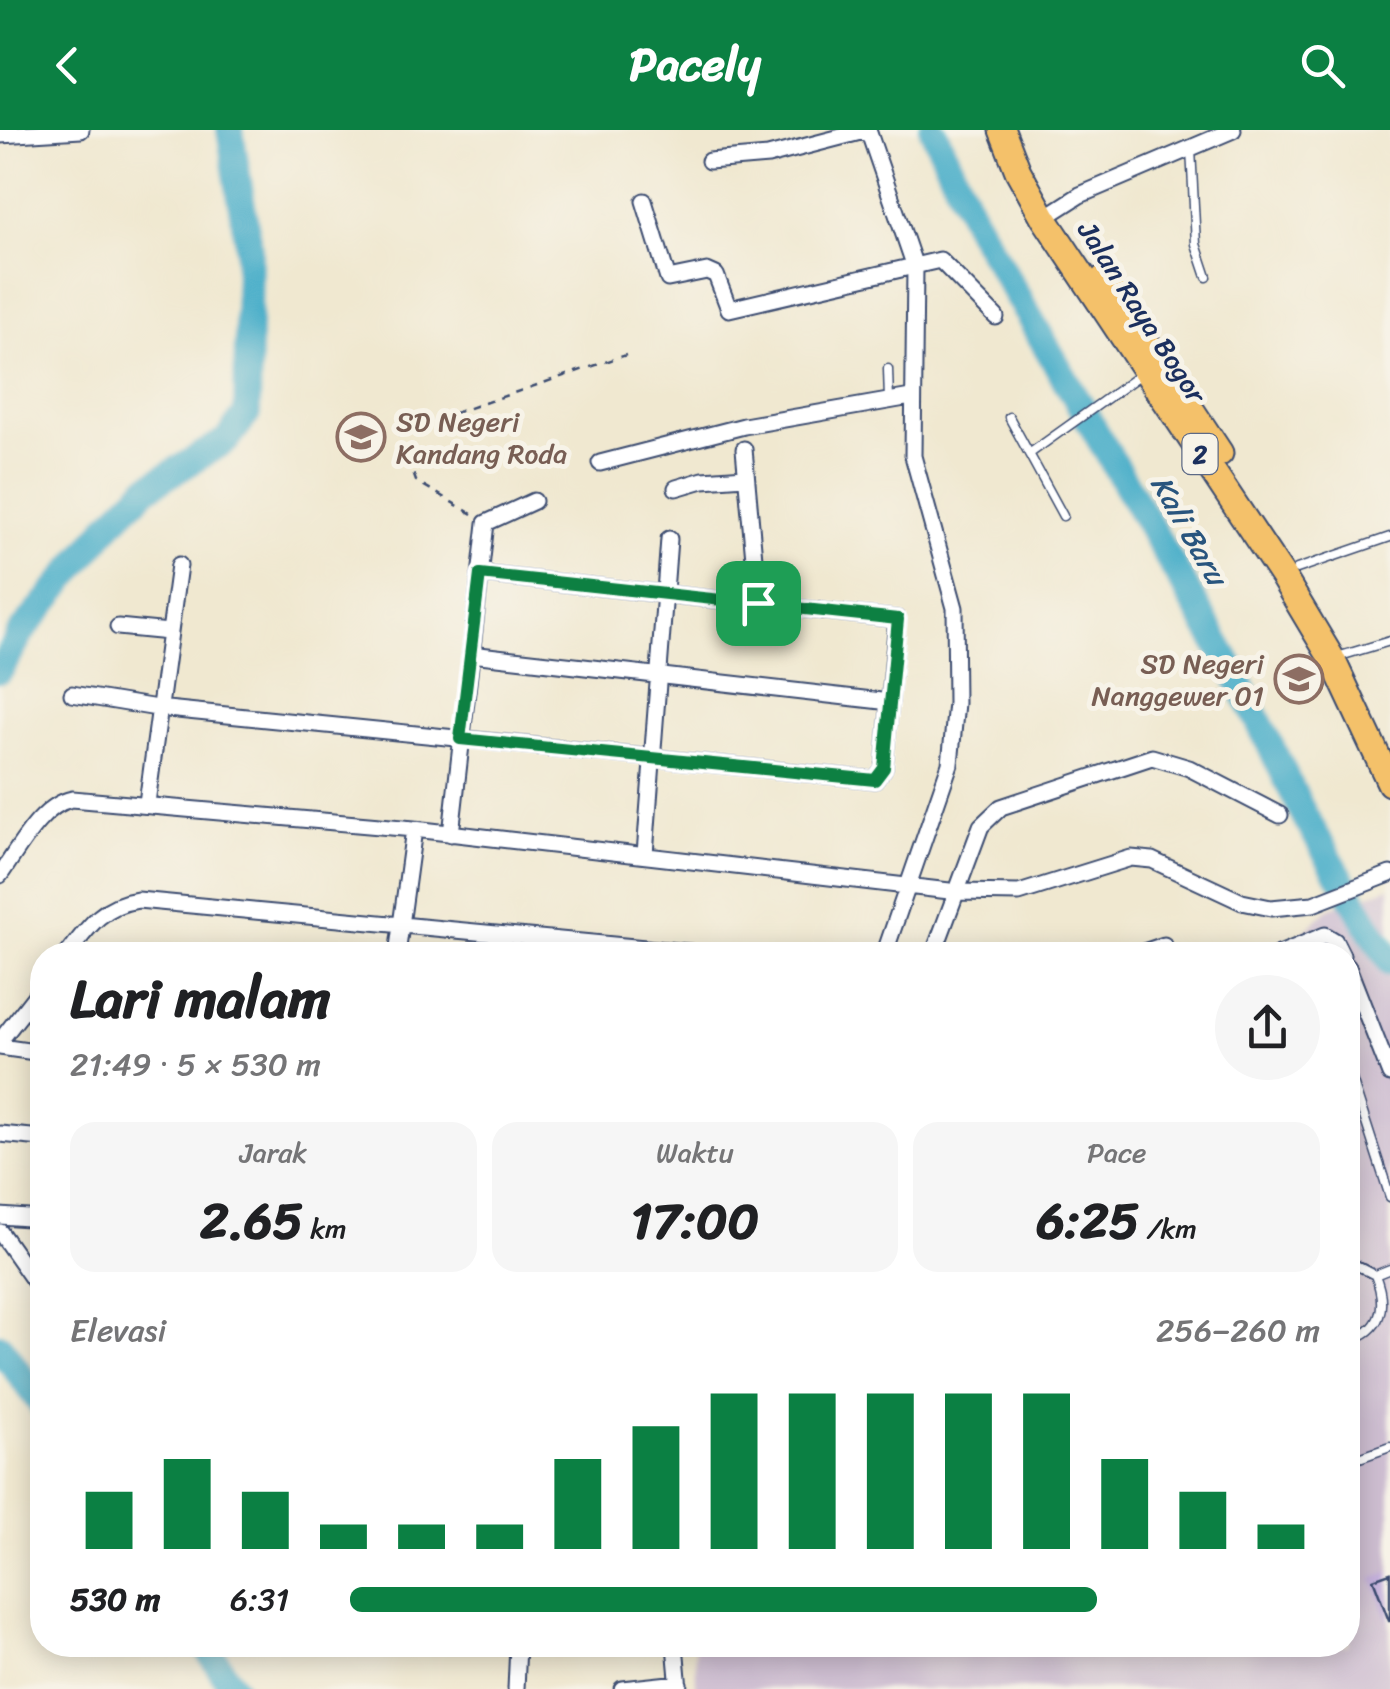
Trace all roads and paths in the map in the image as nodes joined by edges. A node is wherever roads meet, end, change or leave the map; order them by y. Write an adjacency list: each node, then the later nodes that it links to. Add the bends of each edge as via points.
1 (81, 130): 6 (street)
2 (868, 130): 8 (street, via 768,156); 11 (street)
3 (1002, 130): 10 (highway, Jalan Raya Bogor / 2, via 1018,172)
4 (1021, 130): 10 (highway, Jalan Raya Bogor / 2)
5 (1232, 130): 7 (street)
6 (0, 135)
7 (1191, 146): 10 (street); 12 (lane, via 1196,244)
8 (709, 161)
9 (644, 201): 11 (street, via 668,279 716,275 729,309)
10 (1051, 213): 15 (highway, Jalan Raya Bogor / 2)
11 (914, 268): 13 (street, via 942,261); 17 (street)
12 (1206, 277)
13 (996, 318)
14 (626, 355): 27 (path, via 398,432 416,481)
15 (1152, 366): 21 (lane); 31 (highway, Jalan Raya Bogor / 2); 39 (highway, Jalan Raya Bogor / 2)
16 (888, 369): 18 (lane)
17 (911, 397): 18 (street); 55 (street, via 917,481 955,608 956,703 950,764)
18 (889, 401): 22 (street, via 734,428)
19 (1009, 417): 21 (lane)
20 (744, 449): 23 (street)
21 (1029, 454): 26 (lane)
22 (600, 464)
23 (745, 477): 24 (street); 34 (street)
24 (676, 488)
25 (534, 501): 27 (street)
26 (1062, 516)
27 (486, 523): 32 (street)
28 (1390, 537): 31 (lane)
29 (669, 539): 33 (street)
30 (179, 565): 36 (street)
31 (1296, 569): 39 (highway, Jalan Raya Bogor / 2)
32 (480, 574): 33 (street); 38 (street)
33 (667, 596): 34 (street); 40 (street)
34 (758, 603): 42 (street, via 898,619)
35 (118, 627): 36 (street)
36 (169, 632): 43 (street)
37 (1390, 641): 39 (lane)
38 (471, 654): 40 (street); 44 (street)
39 (1340, 656): 45 (highway, Jalan Raya Bogor / 2); 47 (highway, Jalan Raya Bogor / 2)
40 (658, 675): 42 (street); 46 (street)
41 (72, 694): 43 (street)
42 (890, 702): 46 (street, via 884,768 875,780)
43 (157, 708): 44 (street); 48 (street)
44 (460, 739): 46 (street); 51 (street)
45 (1390, 740)
46 (651, 757): 52 (street)
47 (1390, 783)
48 (147, 803): 50 (street); 54 (street, via 58,801)
49 (1280, 815): 56 (street, via 1189,768 1152,757 1001,807 981,826)
50 (414, 829): 51 (street); 57 (street)
51 (451, 834): 52 (street)
52 (645, 854): 55 (street)
53 (1390, 874): 56 (street, via 1313,904 1255,906 1152,860 1131,858 1019,893)
54 (0, 875)
55 (911, 888): 56 (street); 61 (street)
56 (958, 892): 62 (street)
57 (401, 926): 58 (street, via 138,900 114,904); 59 (street); 60 (street)
58 (76, 942)
59 (399, 942)
60 (541, 942)
61 (889, 942)
62 (938, 942)
63 (1308, 942): 64 (street, via 1325,935)
64 (1336, 942)
65 (1360, 998): 69 (street)
66 (30, 1003): 67 (street)
67 (0, 1044): 68 (street)
68 (30, 1050)
69 (1390, 1074)
70 (1360, 1104): 73 (lane)
71 (0, 1134): 72 (street)
72 (30, 1137)
73 (1390, 1198)
74 (0, 1216): 75 (street)
75 (30, 1218)
76 (0, 1232): 79 (street)
77 (1360, 1265): 80 (lane)
78 (1390, 1270): 80 (lane)
79 (30, 1275)
80 (1376, 1275): 81 (lane)
81 (1386, 1293): 82 (lane, via 1378,1321)
82 (1360, 1336)
83 (1390, 1446): 84 (lane)
84 (1360, 1457)
85 (517, 1657): 88 (street)
86 (676, 1657): 87 (street)
87 (679, 1686): 89 (street)
88 (516, 1689)
89 (622, 1689)

